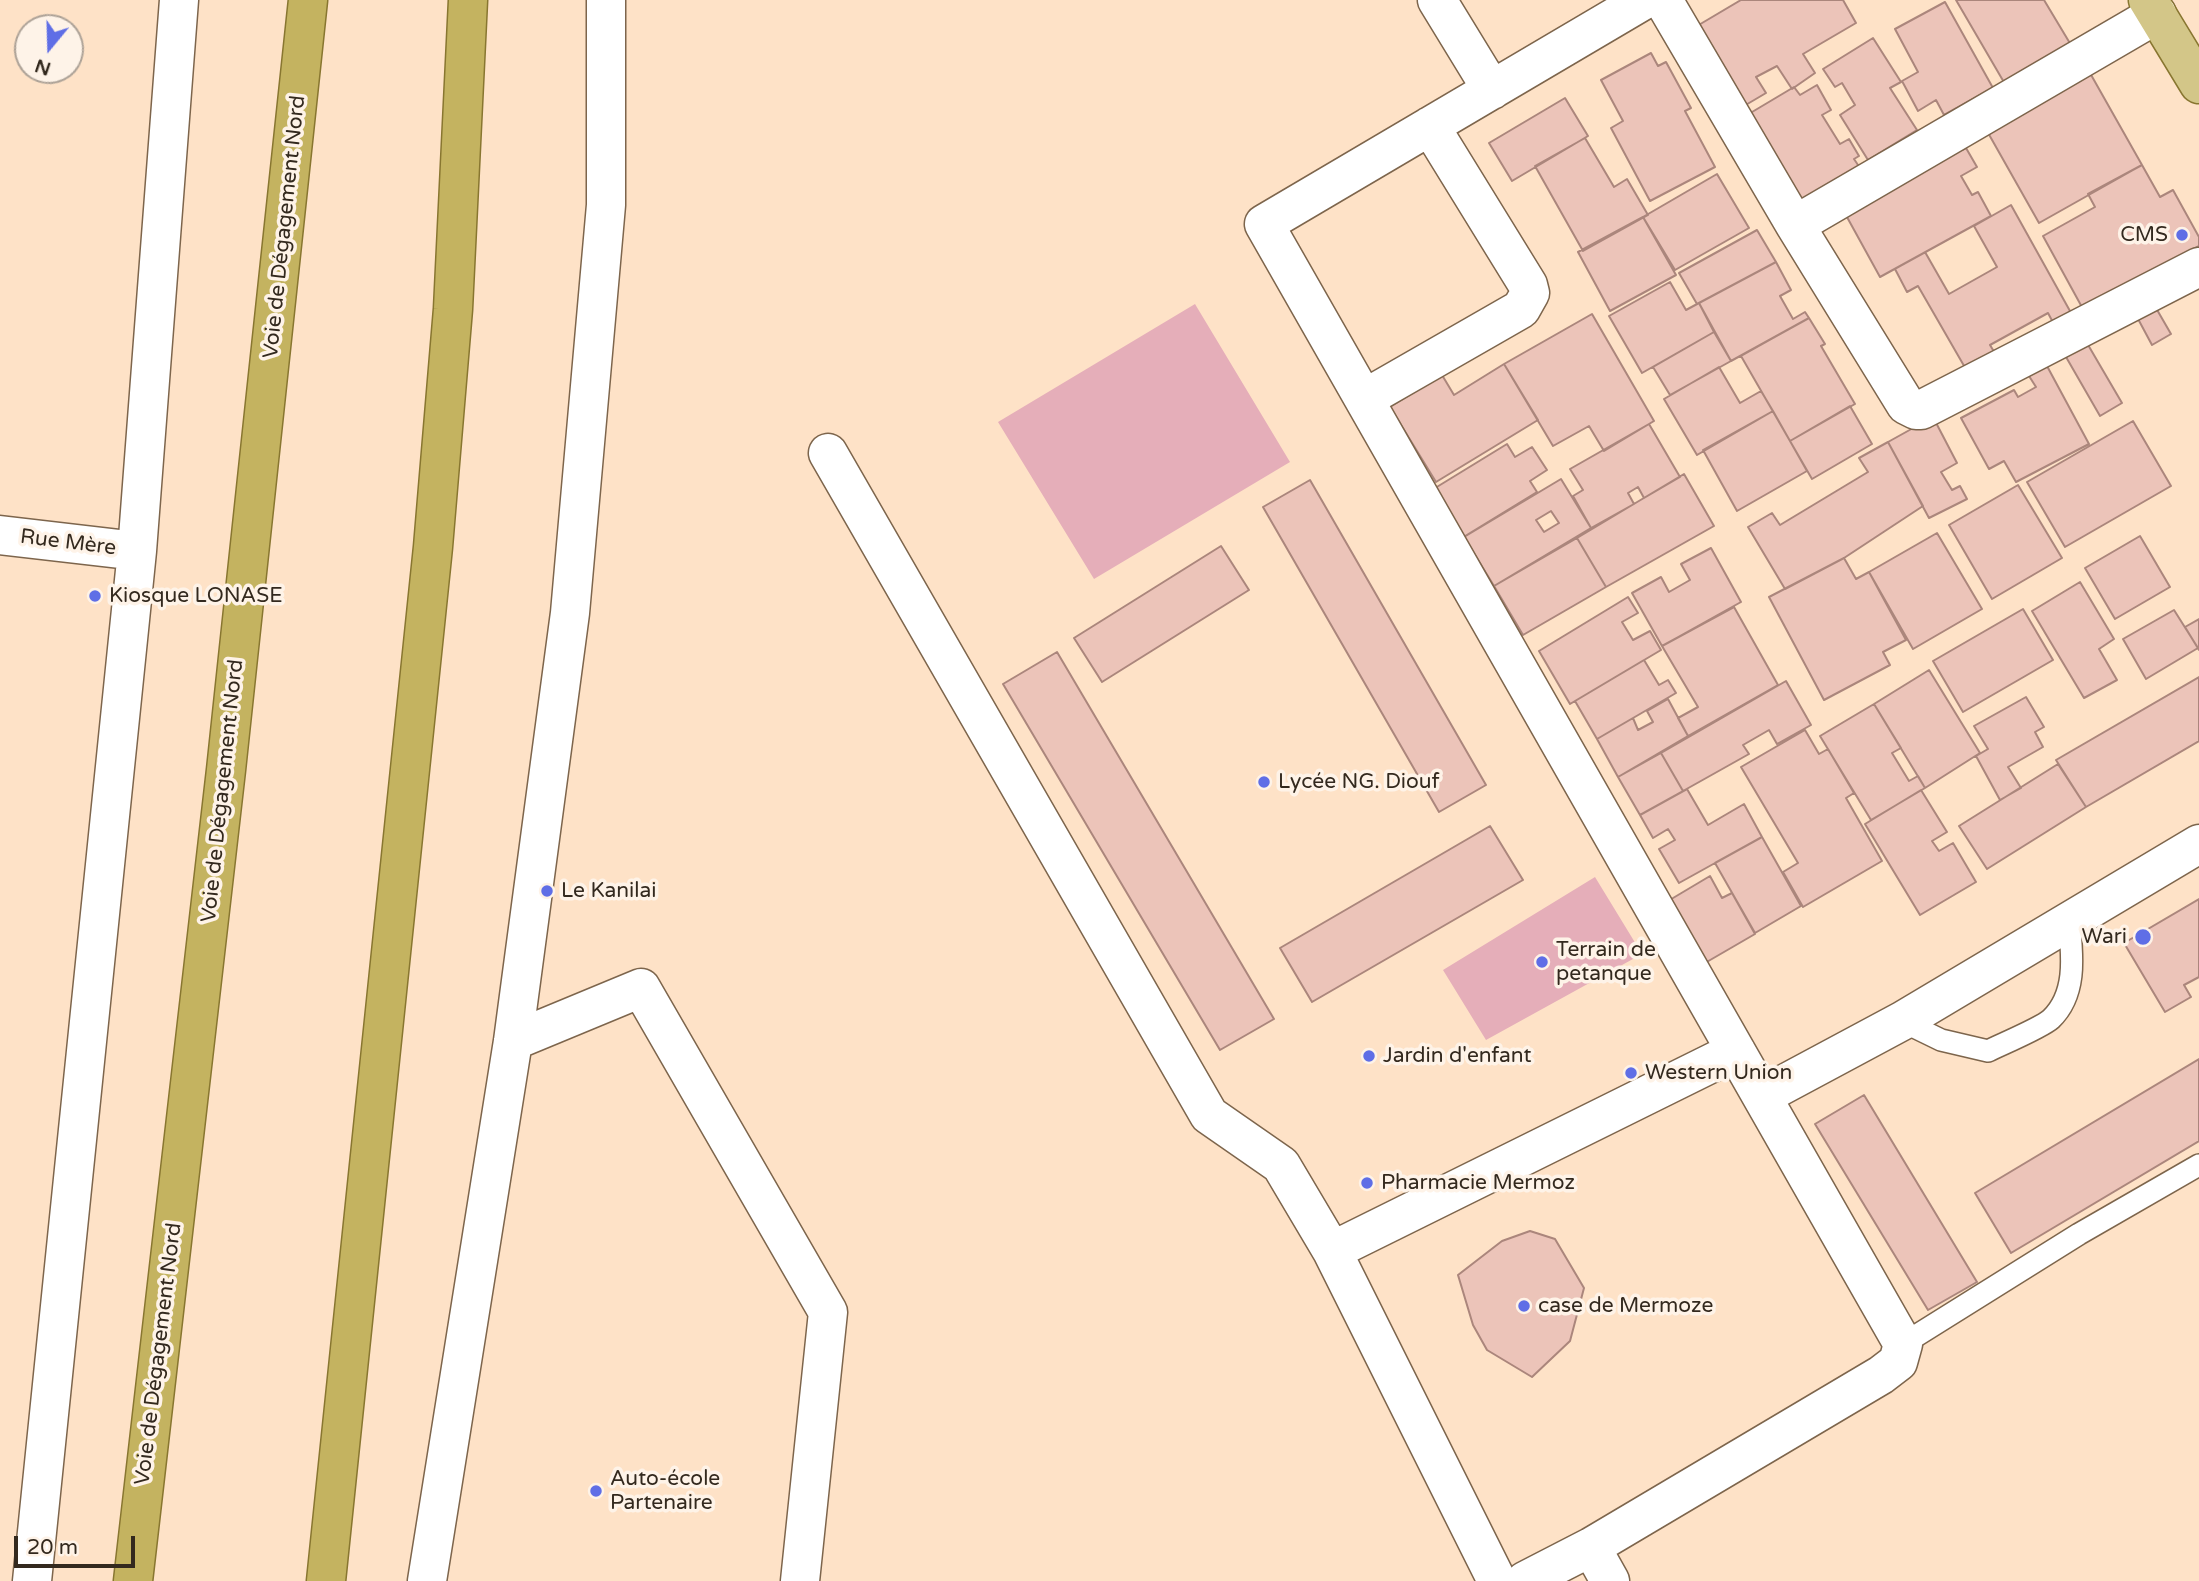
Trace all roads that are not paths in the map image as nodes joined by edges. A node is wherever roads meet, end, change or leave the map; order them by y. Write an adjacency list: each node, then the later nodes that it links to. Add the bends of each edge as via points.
1 (179, 0): 17 (street)
2 (606, 0): 21 (street, via 606,205 570,613)
3 (1437, 0): 10 (street)
4 (1644, 0): 10 (street)
5 (1663, 0): 12 (street)
6 (308, 2): 29 (highway, Voie de Dégagement Nord, via 228,756)
7 (466, 5): 30 (highway, via 453,309 433,547)
8 (2152, 7): 9 (main road); 12 (street)
9 (2199, 84)
10 (1492, 90): 11 (street)
11 (1430, 126): 14 (street, via 1264,224); 14 (street, via 1530,293 1521,309)
12 (1795, 225): 13 (street, via 1906,405 1916,410)
13 (2199, 267)
14 (1364, 399): 22 (street)
15 (828, 453): 25 (street, via 1209,1115 1281,1165)
16 (0, 535): 17 (street, Rue Mère)
17 (137, 551): 28 (street)
18 (2199, 844): 19 (street)
19 (2070, 920): 20 (street); 20 (lane, via 2073,965 2067,996 2050,1019 1988,1052 1941,1040)
20 (1902, 1021): 23 (street)
21 (513, 1041): 31 (street); 32 (street, via 641,988 828,1312)
22 (1736, 1051): 23 (street); 25 (street)
23 (1762, 1096): 26 (street)
24 (2199, 1165): 26 (lane, via 2078,1234)
25 (1332, 1251): 33 (street)
26 (1903, 1344): 27 (street, via 1898,1362 1881,1375)
27 (1591, 1547): 34 (street); 35 (street)
28 (32, 1581)
29 (133, 1581)
30 (326, 1581)
31 (427, 1581)
32 (800, 1581)
33 (1497, 1581)
34 (1525, 1581)
35 (1610, 1581)

